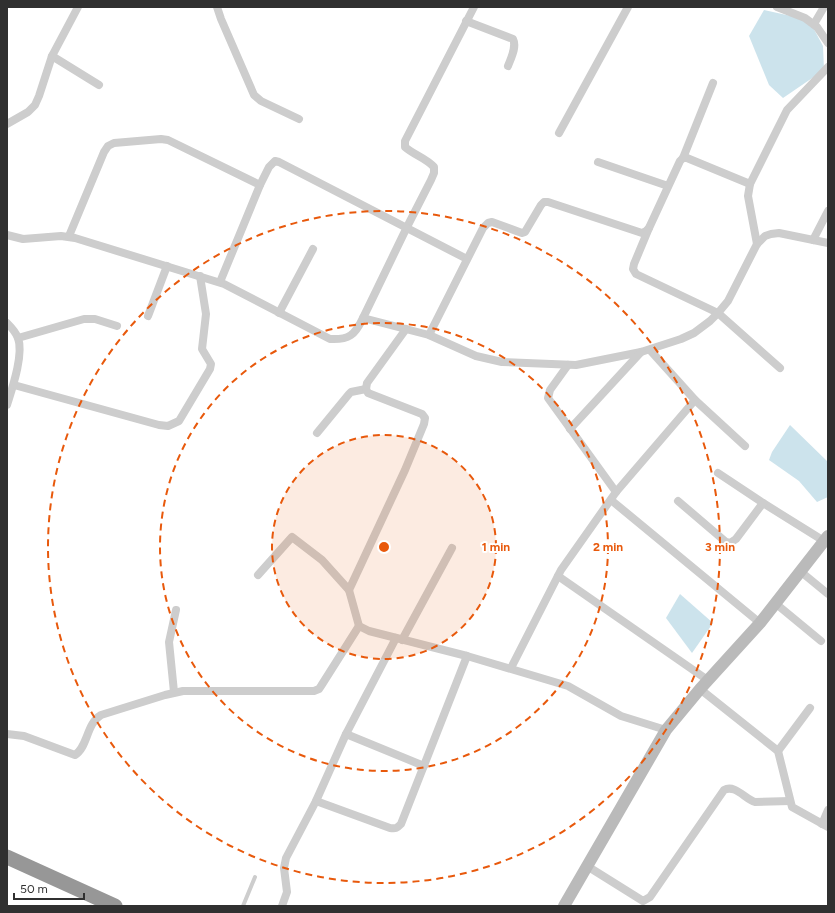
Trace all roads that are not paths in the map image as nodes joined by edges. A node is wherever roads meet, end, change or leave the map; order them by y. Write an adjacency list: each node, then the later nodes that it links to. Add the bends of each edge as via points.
1 (78, 7): 10 (street)
2 (217, 7): 15 (street, via 254,95)
3 (474, 7): 7 (street)
4 (628, 7): 17 (street)
5 (777, 7): 8 (street)
6 (824, 7): 8 (street)
7 (466, 21): 11 (street, via 513,39 514,48); 24 (street, via 405,141 404,147 434,167 431,180)
8 (814, 24): 9 (street)
9 (828, 43)
10 (52, 56): 14 (street); 16 (street, via 35,105)
11 (508, 66)
12 (828, 67): 20 (street, via 786,110)
13 (713, 83): 18 (street)
14 (98, 85)
15 (299, 119)
16 (7, 124)
17 (559, 133)
18 (683, 158): 20 (street); 22 (street)
19 (598, 162): 22 (street)
20 (750, 184): 30 (street, via 748,196)
21 (260, 186): 24 (street, via 271,164 279,162); 27 (street, via 168,140 114,143 104,152); 35 (street)
22 (668, 186): 25 (street)
23 (828, 211): 28 (street)
24 (407, 227): 32 (street); 39 (street)
25 (649, 228): 32 (street, via 642,233 544,202 525,232 488,222); 37 (street, via 634,264 636,274)
26 (7, 235): 27 (street, via 23,239)
27 (69, 236): 33 (street)
28 (813, 240): 29 (street); 30 (street, via 779,233 765,236)
29 (828, 243)
30 (757, 244): 37 (street, via 731,295)
31 (313, 249): 36 (street)
32 (467, 259): 43 (street)
33 (167, 266): 34 (street); 38 (street)
34 (200, 276): 35 (street); 48 (street, via 206,314 202,349 211,364 179,421 168,426 159,425)
35 (220, 282): 36 (street)
36 (279, 313): 39 (street, via 330,339 340,340 357,331)
37 (718, 313): 45 (street, via 694,333 681,340); 47 (street)
38 (148, 316)
39 (363, 318): 42 (street)
40 (7, 323): 44 (street)
41 (117, 326): 44 (street, via 95,319 84,319)
42 (406, 329): 43 (street); 49 (street, via 367,383)
43 (429, 335): 46 (street, via 489,360)
44 (18, 338): 48 (street, via 20,358)
45 (646, 351): 46 (street); 50 (street); 52 (street)
46 (568, 365): 52 (street, via 550,390 548,398)
47 (780, 368)
48 (14, 385): 51 (street)
49 (366, 390): 53 (street, via 348,394); 65 (street, via 422,414 425,418 403,474)
50 (695, 400): 54 (street); 56 (street)
51 (7, 406)
52 (570, 430): 56 (street)
53 (317, 433)
54 (745, 446)
55 (718, 472): 59 (street)
56 (616, 492): 57 (street)
57 (611, 500): 64 (street); 69 (street)
58 (678, 501): 59 (street, via 730,543 736,539)
59 (763, 503): 60 (street)
60 (826, 538): 62 (main road)
61 (452, 548): 71 (street)
62 (800, 572): 66 (street); 67 (main road)
63 (258, 575): 65 (street, via 292,537 322,560)
64 (558, 576): 74 (street); 75 (street)
65 (348, 590): 70 (street)
66 (828, 594)
67 (775, 603): 69 (main road); 72 (street)
68 (176, 610): 76 (street, via 168,642)
69 (760, 623): 75 (main road)
70 (359, 626): 71 (street); 76 (street, via 319,689 314,691)
71 (399, 639): 73 (street); 80 (street)
72 (821, 641)
73 (467, 656): 74 (street); 82 (street)
74 (511, 668): 78 (street, via 568,686 621,716)
75 (705, 685): 78 (main road); 81 (street)
76 (174, 692): 79 (street, via 108,712 97,718 80,751 75,755 24,736)
77 (810, 708): 81 (street)
78 (666, 730): 88 (main road)
79 (7, 734)
80 (346, 734): 82 (street); 83 (street)
81 (778, 751): 84 (street)
82 (424, 766): 83 (street, via 401,824 395,829)
83 (316, 801): 95 (street, via 285,863 287,892)
84 (790, 802): 86 (street, via 796,810); 91 (street, via 755,802 735,789 724,790 650,897)
85 (828, 810): 86 (street)
86 (825, 826)
87 (7, 856): 93 (highway)
88 (587, 866): 91 (street); 96 (main road)
89 (7, 868): 92 (highway)
90 (255, 877): 94 (lane)
91 (643, 903)
92 (90, 906)
93 (115, 906)
94 (243, 906)
95 (282, 906)
96 (564, 906)

